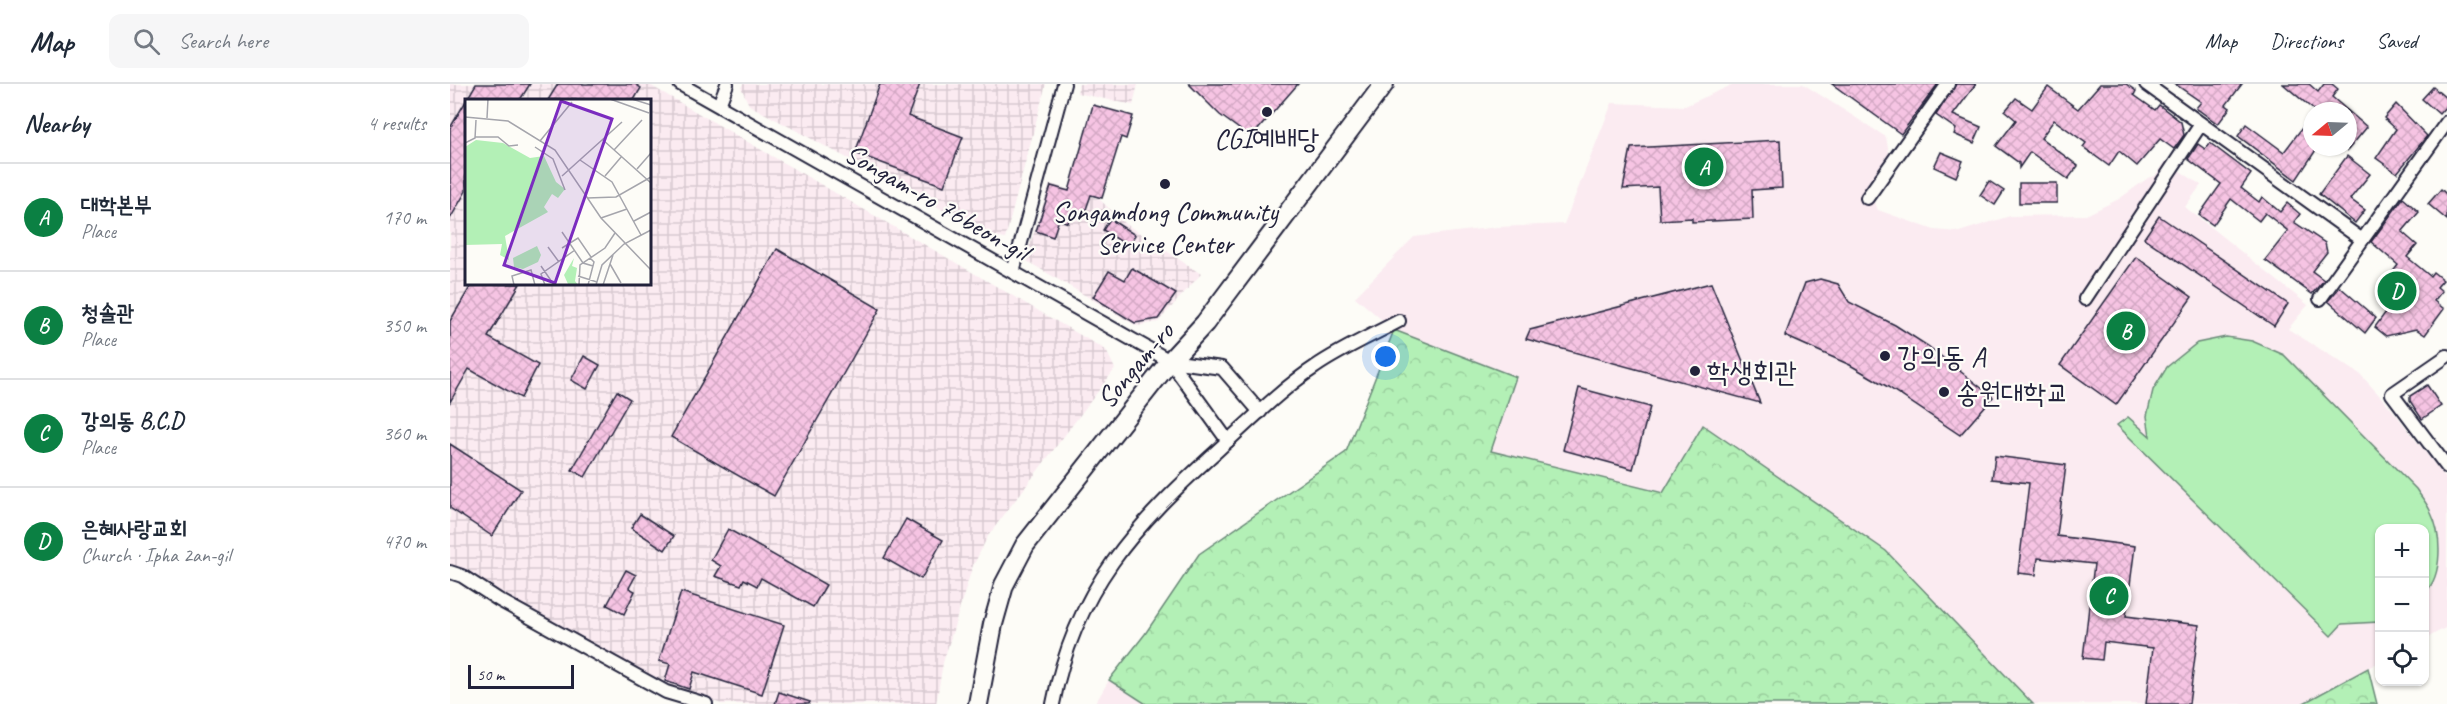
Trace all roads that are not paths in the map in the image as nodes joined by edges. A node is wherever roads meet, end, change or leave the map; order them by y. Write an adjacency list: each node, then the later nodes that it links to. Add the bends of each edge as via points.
1 (680, 84): 7 (street, Songam-ro 76beon-gil)
2 (727, 84): 7 (street)
3 (1064, 84): 12 (street)
4 (1384, 84): 17 (main road, Songam-ro, via 1205,323)
5 (1948, 84): 10 (street)
6 (2146, 84): 8 (street)
7 (719, 105): 12 (street, Songam-ro 76beon-gil)
8 (2201, 124): 11 (street); 14 (street)
9 (2444, 126): 11 (street)
10 (1867, 198)
11 (2361, 239): 13 (street)
12 (1013, 272): 17 (street, Songam-ro 76beon-gil)
13 (2320, 298)
14 (2085, 299)
15 (1399, 321): 18 (street, via 1313,368)
16 (2447, 356): 20 (street, via 2392,394)
17 (1170, 362): 18 (street, via 1222,368); 19 (street); 23 (main road, Songam-ro, via 1025,545 1004,585)
18 (1260, 412): 19 (street)
19 (1228, 441): 24 (street, via 1154,509 1106,569 1080,615)
20 (2446, 462)
21 (450, 572): 22 (street, via 666,692)
22 (706, 704)
23 (978, 704)
24 (1053, 704)

